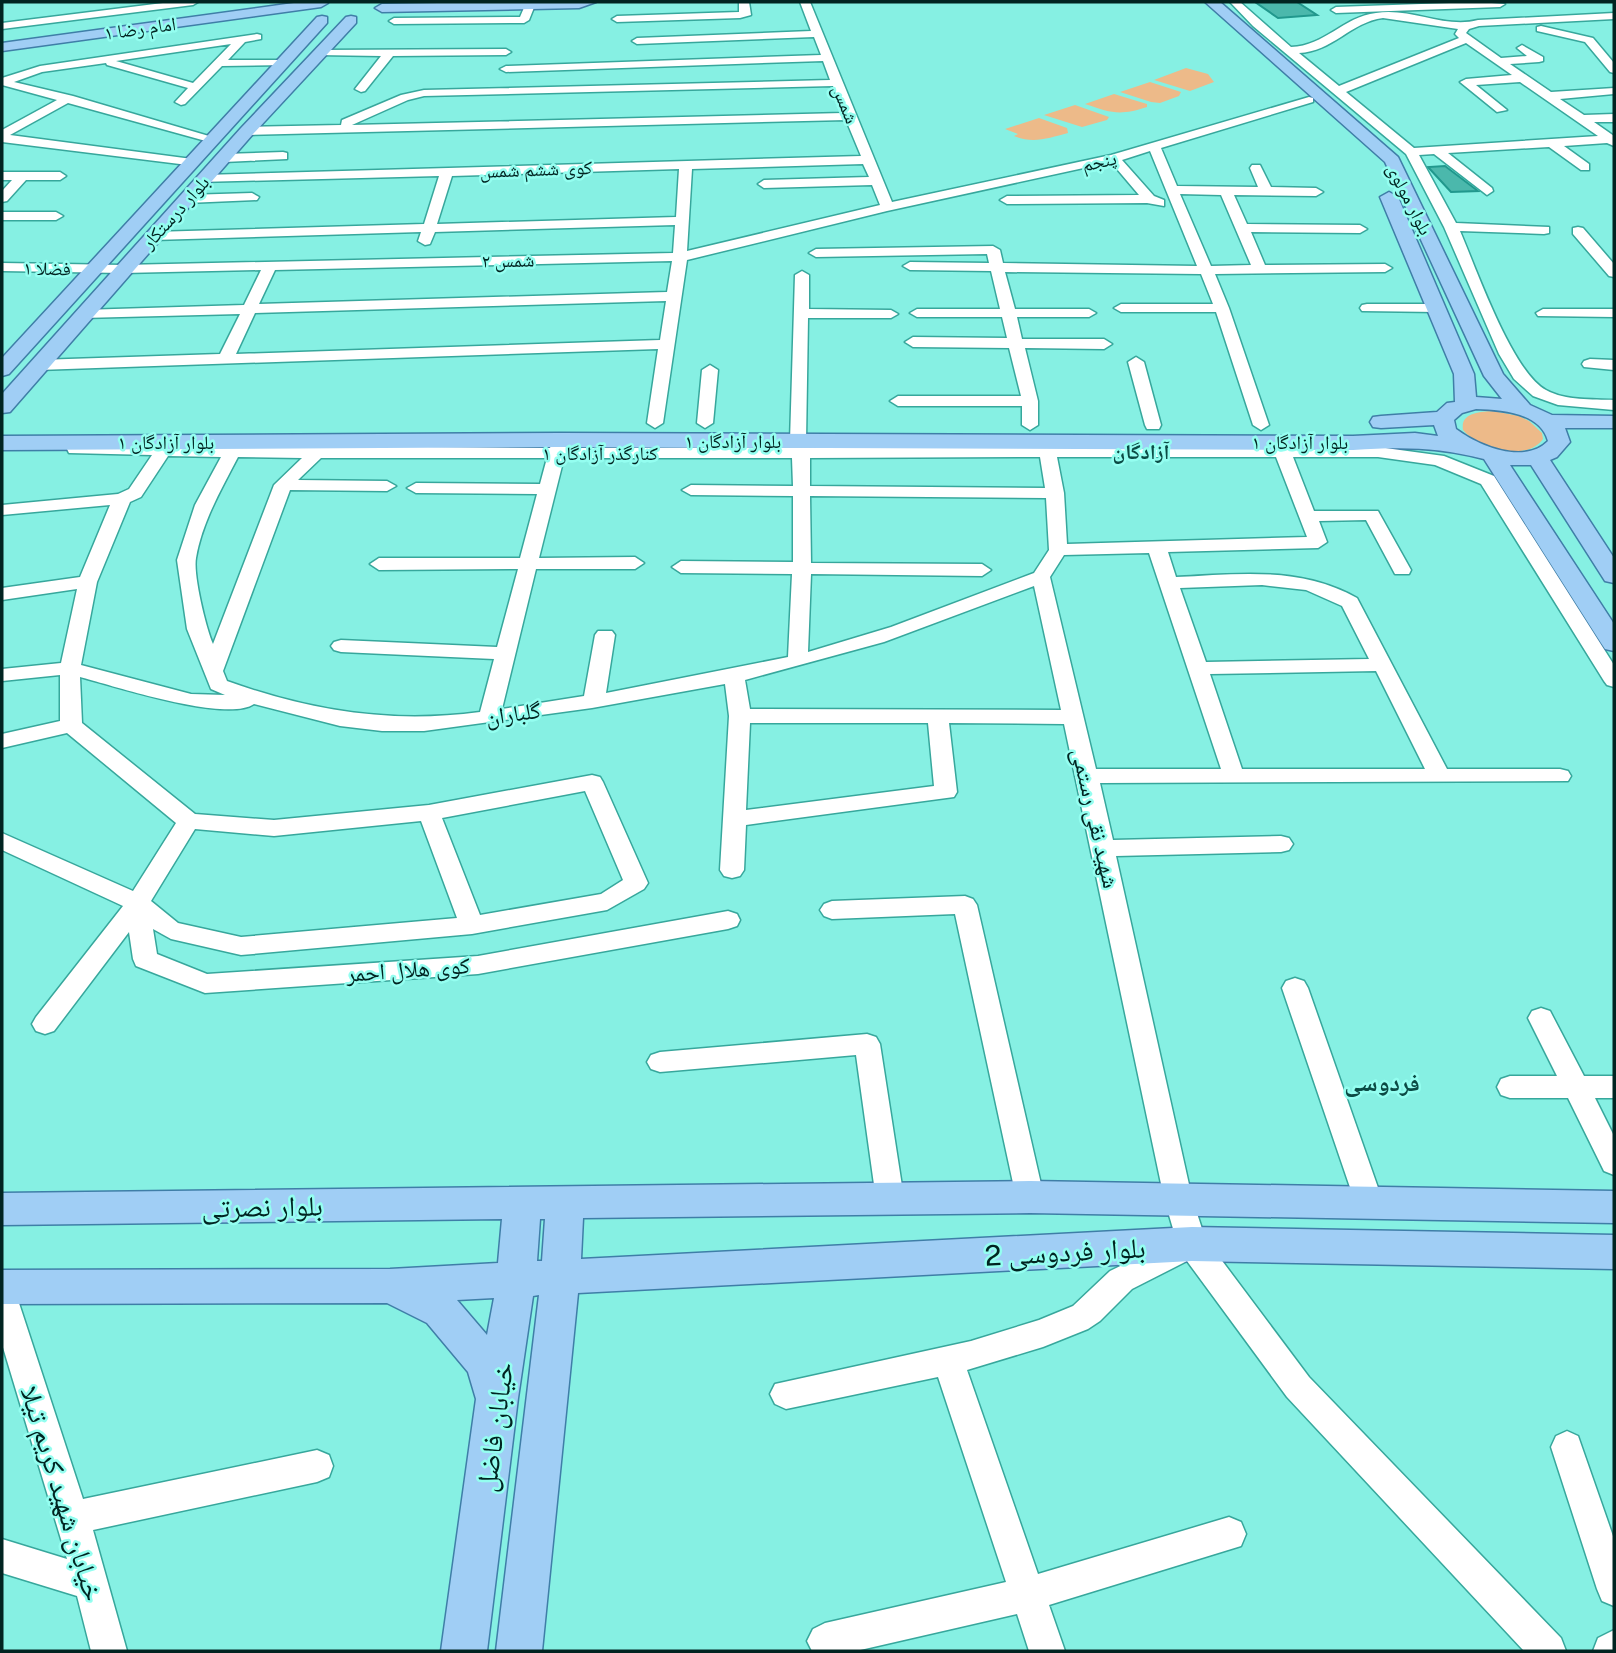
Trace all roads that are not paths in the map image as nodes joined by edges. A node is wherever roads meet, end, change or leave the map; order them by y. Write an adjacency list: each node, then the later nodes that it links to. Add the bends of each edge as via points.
1 (104, 2): 13 (street)
2 (193, 2): 13 (street)
3 (589, 2): 12 (main road)
4 (744, 2): 18 (street, via 747,13 740,15)
5 (804, 2): 27 (street, شمس)
6 (1197, 2): 54 (main road, بلوار مولوی)
7 (1236, 2): 23 (street)
8 (1589, 2): 17 (street)
9 (1501, 3): 15 (street); 22 (street, via 1502,15)
10 (1217, 4): 20 (main road, بلوار مولوی)
11 (379, 5): 12 (main road); 19 (main road, via 376,14)
12 (530, 5): 21 (street, via 524,20)
13 (88, 9): 16 (street); 24 (street); 26 (street)
14 (318, 9): 19 (main road); 26 (main road, امام رضا ۱); 36 (main road, امام رضا ۱); 42 (main road, بلوار درستکار)
15 (1336, 10)
16 (2, 15)
17 (1613, 18): 22 (street)
18 (617, 19)
19 (351, 20): 37 (main road, بلوار درستکار)
20 (1234, 20): 23 (street); 65 (main road, بلوار مولوی)
21 (394, 21)
22 (1516, 21): 25 (street); 44 (street, via 1589,40)
23 (1257, 24): 33 (street)
24 (2, 26)
25 (1466, 33): 33 (street, via 1406,18 1373,16 1318,48); 40 (street); 50 (street)
26 (98, 34): 31 (main road, امام رضا ۱)
27 (817, 34): 30 (street); 38 (street, شمس)
28 (257, 37): 29 (street)
29 (241, 40): 39 (street); 41 (street)
30 (637, 41)
31 (2, 47)
32 (1522, 48): 40 (street, via 1544,63)
33 (1290, 50): 50 (street)
34 (390, 52): 35 (street); 37 (street); 49 (street)
35 (506, 52)
36 (2, 57)
37 (316, 58): 42 (main road); 61 (main road, بلوار درستکار)
38 (827, 58): 43 (street); 47 (street, شمس)
39 (101, 60): 46 (street, via 40,69); 48 (street)
40 (1499, 61): 45 (street)
41 (219, 63): 42 (street); 48 (street)
42 (283, 63): 63 (main road, بلوار درستکار)
43 (506, 69)
44 (1614, 69)
45 (1522, 78): 52 (street); 56 (street, via 1465,82)
46 (2, 82): 53 (street)
47 (837, 83): 57 (street, شمس); 60 (street, via 475,87 413,95)
48 (195, 87): 55 (street)
49 (361, 89)
50 (1338, 90): 69 (street)
51 (1614, 91): 52 (street)
52 (1548, 96): 59 (street)
53 (69, 98): 62 (street); 63 (street)
54 (1309, 100): 65 (main road, بلوار مولوی); 67 (street, پنجم)
55 (181, 102)
56 (1501, 110)
57 (850, 116): 60 (street); 73 (street, شمس)
58 (1614, 118): 59 (street)
59 (1582, 119): 64 (street)
60 (333, 129): 61 (street)
61 (247, 131): 71 (main road, بلوار درستکار)
62 (2, 137): 74 (street)
63 (213, 138): 74 (main road, بلوار درستکار)
64 (1613, 141): 66 (street)
65 (1366, 142): 126 (main road, بلوار مولوی); 142 (main road, بلوار مولوی, via 1392,160)
66 (1552, 143): 68 (street); 76 (street)
67 (1154, 147): 72 (street, پنجم); 85 (street)
68 (1438, 151): 69 (street); 87 (street)
69 (1411, 152): 100 (street)
70 (283, 156): 71 (street)
71 (223, 158): 82 (main road, بلوار درستکار)
72 (1114, 158): 93 (street); 95 (street, پنجم)
73 (868, 160): 75 (street, کوی ششم شمس); 83 (street, شمس)
74 (192, 163): 115 (main road, بلوار درستکار)
75 (686, 165): 78 (street, کوی ششم شمس); 99 (street)
76 (1585, 167)
77 (1256, 168): 88 (street)
78 (447, 172): 82 (street, کوی ششم شمس); 102 (street)
79 (2, 176): 80 (street)
80 (23, 176): 81 (street); 91 (street)
81 (60, 176)
82 (204, 179): 92 (main road, بلوار درستکار)
83 (876, 181): 84 (street); 95 (street, شمس)
84 (764, 184)
85 (1172, 190): 86 (street); 96 (street)
86 (1226, 191): 88 (street); 101 (street)
87 (1487, 191)
88 (1267, 192): 89 (street)
89 (1316, 192)
90 (252, 197): 92 (street)
91 (2, 198)
92 (187, 199): 106 (main road, بلوار درستکار)
93 (1149, 199): 94 (street); 96 (street)
94 (1007, 200)
95 (887, 207): 108 (street, شمس ۲)
96 (1181, 212): 117 (street)
97 (2, 216): 98 (street)
98 (56, 216)
99 (682, 221): 102 (street); 108 (street)
100 (1451, 227): 104 (street); 148 (street, via 1507,354 1520,376)
101 (1243, 228): 103 (street); 118 (street)
102 (428, 229): 106 (street); 109 (street)
103 (1360, 229)
104 (1544, 230)
105 (1578, 230): 119 (street)
106 (153, 236): 116 (main road, بلوار درستکار)
107 (816, 253): 113 (street, via 993,250)
108 (680, 257): 109 (street, شمس ۲); 121 (street)
109 (421, 261): 110 (street, شمس ۲)
110 (270, 266): 116 (street, شمس ۲); 122 (street)
111 (910, 266): 113 (street)
112 (2, 267): 115 (street, فضلا ۱)
113 (997, 267): 117 (street); 134 (street)
114 (1385, 268): 118 (street)
115 (93, 269): 116 (street, فضلا ۱); 146 (main road, بلوار درستکار)
116 (123, 269): 132 (main road, بلوار درستکار)
117 (1206, 270): 118 (street); 124 (street)
118 (1260, 270)
119 (1614, 273)
120 (802, 275): 127 (street)
121 (674, 296): 122 (street); 137 (street)
122 (249, 308): 132 (street); 139 (street)
123 (1121, 308): 124 (street)
124 (1222, 308): 161 (street)
125 (1367, 308): 126 (street)
126 (1437, 308): 141 (main road, بلوار مولوی)
127 (801, 313): 133 (street); 164 (street)
128 (917, 313): 134 (street)
129 (1089, 313): 134 (street)
130 (1543, 313): 131 (street)
131 (1614, 313)
132 (82, 314): 144 (main road, بلوار درستکار)
133 (891, 314)
134 (1009, 314): 136 (street)
135 (913, 342): 136 (street)
136 (1016, 343): 138 (street); 150 (street)
137 (667, 344): 139 (street); 158 (street)
138 (1104, 344)
139 (226, 358): 144 (street)
140 (1136, 362): 160 (street)
141 (1458, 362): 142 (main road); 151 (main road, بلوار مولوی, via 1464,374)
142 (1488, 363): 154 (main road, بلوار مولوی)
143 (1590, 364): 145 (street)
144 (38, 365): 153 (main road, بلوار درستکار)
145 (1614, 365)
146 (2, 370)
147 (710, 370): 159 (street)
148 (1539, 393): 152 (street, via 1564,402); 154 (street)
149 (898, 401): 150 (street)
150 (1030, 401): 165 (street)
151 (1466, 405): 154 (main road, via 1488,403); 155 (main road)
152 (1614, 405)
153 (2, 407)
154 (1523, 410): 156 (main road)
155 (1443, 418): 163 (main road, بلوار آزادگان ۱); 170 (main road, via 1446,432)
156 (1547, 421): 157 (main road); 166 (main road)
157 (1614, 422)
158 (655, 423): 159 (main road, بلوار آزادگان ۱); 162 (main road, بلوار آزادگان ۱)
159 (705, 423): 164 (main road, بلوار آزادگان ۱)
160 (1153, 425): 161 (main road, بلوار آزادگان ۱); 165 (main road, بلوار آزادگان ۱)
161 (1261, 425): 163 (main road, بلوار آزادگان ۱)
162 (2, 428)
163 (1348, 433): 165 (main road, بلوار آزادگان ۱); 171 (main road, بلوار آزادگان ۱)
164 (799, 439): 165 (main road, بلوار آزادگان ۱); 169 (main road, بلوار آزادگان ۱); 183 (street)
165 (1041, 439): 175 (street); 185 (street)
166 (1559, 442): 167 (main road); 177 (main road)
167 (1614, 442)
168 (2, 443): 169 (main road, بلوار آزادگان ۱); 172 (street, کنارگذر آزادگان ۱)
169 (558, 446): 174 (street, کنارگذر آزادگان ۱); 182 (street)
170 (1464, 446): 171 (main road, بلوار آزادگان ۱); 176 (main road, بلوار آزادگان ۱)
171 (1412, 448): 175 (street); 178 (street)
172 (163, 451): 173 (street, کنارگذر آزادگان ۱); 186 (street, via 135,493)
173 (232, 452): 174 (street, کنارگذر آزادگان ۱); 211 (street, via 204,505 186,560 197,629)
174 (317, 453): 179 (street)
175 (1283, 454): 188 (street)
176 (1493, 456): 177 (main road, بلوار آزادگان ۱); 178 (street); 204 (main road)
177 (1537, 457): 198 (main road)
178 (1488, 480): 214 (street)
179 (283, 485): 180 (street); 211 (street)
180 (387, 486)
181 (416, 488): 182 (street)
182 (547, 489): 191 (street)
183 (802, 489): 184 (street); 185 (street); 195 (street)
184 (691, 490)
185 (1055, 493): 190 (street)
186 (122, 499): 187 (street); 200 (street)
187 (2, 510)
188 (1310, 516): 189 (street, via 1318,542); 197 (street, via 1372,515)
189 (1156, 545): 190 (street); 201 (street)
190 (1058, 550): 199 (street)
191 (528, 563): 192 (street); 193 (street); 206 (street)
192 (635, 563)
193 (379, 564)
194 (681, 567): 195 (street)
195 (803, 570): 196 (street); 207 (street)
196 (982, 570)
197 (1402, 570)
198 (1614, 576)
199 (1041, 577): 207 (street, گلباران, via 877,638); 220 (street, شهید نقی رستمی)
200 (88, 582): 202 (street); 209 (street)
201 (1168, 583): 208 (street, via 1282,580 1318,586 1350,602); 210 (street)
202 (2, 594)
203 (605, 635): 215 (street)
204 (1614, 643)
205 (341, 646): 206 (street)
206 (505, 653): 218 (street)
207 (798, 661): 213 (street, گلباران)
208 (1384, 665): 210 (street); 225 (street)
209 (70, 668): 212 (street); 216 (street, via 191,700); 221 (street)
210 (1198, 668): 224 (street)
211 (212, 671): 216 (street, گلباران, via 218,685)
212 (2, 675)
213 (734, 675): 215 (street, گلباران); 217 (street)
214 (1614, 681)
215 (594, 701): 218 (street, گلباران)
216 (270, 703): 218 (street, گلباران, via 385,725)
217 (740, 716): 219 (street); 228 (street)
218 (489, 717)
219 (938, 717): 220 (street); 228 (street, via 946,792)
220 (1074, 717): 223 (street, شهید نقی رستمی)
221 (71, 726): 222 (street); 229 (street)
222 (2, 741)
223 (1087, 776): 224 (street); 232 (street, شهید نقی رستمی)
224 (1234, 776): 225 (street)
225 (1440, 776): 226 (street)
226 (1560, 776)
227 (429, 814): 229 (street, via 274,828); 237 (street); 237 (street, via 592,782 636,883 607,901)
228 (735, 819): 233 (street)
229 (189, 821): 234 (street)
230 (2, 841): 234 (street)
231 (1281, 844): 232 (street)
232 (1103, 848): 247 (street, شهید نقی رستمی)
233 (732, 870)
234 (138, 903): 236 (street, کوی هلال احمر, via 145,959 205,984 478,965); 237 (street, via 171,930 241,946); 240 (street)
235 (832, 910): 246 (street, via 965,905)
236 (728, 920)
237 (472, 925)
238 (1295, 988): 249 (street)
239 (1541, 1018): 243 (street)
240 (45, 1024)
241 (660, 1062): 248 (street, via 867,1044)
242 (1510, 1087): 243 (street)
243 (1575, 1087): 244 (street); 245 (street)
244 (1614, 1087)
245 (1614, 1163)
246 (1030, 1197): 247 (main road, بلوار فردوسی 2); 248 (main road, بلوار فردوسی 2)
247 (1178, 1198): 249 (main road, بلوار فردوسی 2); 254 (street)
248 (890, 1199): 251 (main road, بلوار فردوسی 2)
249 (1369, 1202): 252 (main road, بلوار فردوسی 2)
250 (522, 1203): 251 (main road, بلوار فردوسی 2); 253 (main road, بلوار نصرتی); 257 (main road, خیابان فاضل)
251 (565, 1203): 256 (main road, خیابان فاضل)
252 (1614, 1207)
253 (2, 1209)
254 (1192, 1244): 255 (main road, بلوار فردوسی 2); 256 (main road, بلوار فردوسی 2); 262 (street, via 1119,1281 1081,1317); 278 (street, via 1298,1387)
255 (1614, 1252)
256 (560, 1279): 257 (main road, بلوار فردوسی 2); 276 (main road, خیابان فاضل)
257 (516, 1281): 258 (main road); 264 (main road, خیابان فاضل)
258 (390, 1286): 259 (main road); 264 (main road, via 442,1310 485,1363)
259 (2, 1287)
260 (2, 1297): 261 (street, خیابان شهید کریم تیلا)
261 (8, 1339): 267 (street, خیابان شهید کریم تیلا)
262 (948, 1360): 263 (street); 272 (street)
263 (786, 1394)
264 (497, 1398): 275 (main road, خیابان فاضل)
265 (1567, 1447): 271 (street)
266 (317, 1466): 267 (street)
267 (73, 1518): 270 (street, خیابان شهید کریم تیلا)
268 (1229, 1534): 272 (street)
269 (2, 1556): 270 (street)
270 (91, 1583): 274 (street, خیابان شهید کریم تیلا)
271 (1614, 1590)
272 (1027, 1594): 273 (street); 277 (street)
273 (825, 1642)
274 (109, 1651)
275 (464, 1651)
276 (519, 1651)
277 (1047, 1651)
278 (1548, 1651)

